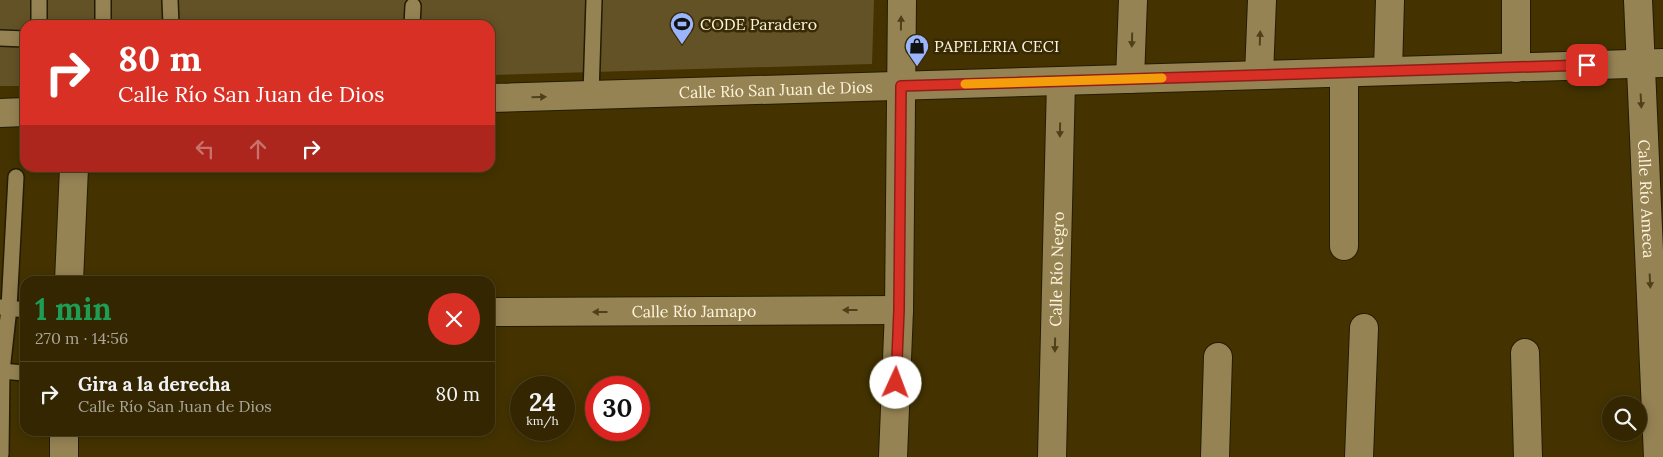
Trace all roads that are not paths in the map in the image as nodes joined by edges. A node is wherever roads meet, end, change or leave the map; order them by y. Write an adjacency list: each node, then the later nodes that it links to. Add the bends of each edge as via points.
1 (39, 0): 12 (lane)
2 (104, 0): 13 (lane)
3 (170, 0): 14 (lane)
4 (594, 0): 26 (lane)
5 (902, 0): 25 (street, one-way to 5)
6 (1133, 0): 23 (street, one-way to 23)
7 (1262, 0): 22 (street, one-way to 7)
8 (1390, 0): 20 (street)
9 (1516, 0): 19 (street)
10 (1638, 0): 18 (street, Calle Río Ameca)
11 (413, 6): 15 (lane)
12 (39, 20)
13 (103, 20)
14 (171, 20)
15 (412, 20)
16 (0, 38): 17 (lane)
17 (20, 39)
18 (1651, 63): 19 (street, Calle Río San Juan de Dios); 51 (street, Calle Río Ameca, one-way to 51)
19 (1516, 68): 20 (street, Calle Río San Juan de Dios)
20 (1388, 71): 21 (street, Calle Río San Juan de Dios)
21 (1344, 73): 22 (street, Calle Río San Juan de Dios); 32 (street)
22 (1259, 75): 23 (street, Calle Río San Juan de Dios)
23 (1130, 79): 24 (street, Calle Río San Juan de Dios)
24 (1061, 81): 25 (street, Calle Río San Juan de Dios); 47 (street, Calle Río Negro, one-way to 47)
25 (901, 86): 26 (street, Calle Río San Juan de Dios); 36 (street)
26 (591, 95): 27 (street, Calle Río San Juan de Dios, one-way to 26)
27 (495, 98)
28 (20, 112): 29 (street)
29 (0, 113)
30 (74, 172): 33 (street)
31 (16, 177): 34 (lane)
32 (1344, 246)
33 (69, 276)
34 (4, 307): 35 (lane); 41 (lane)
35 (20, 309)
36 (899, 310): 37 (street, Calle Río Jamapo, one-way to 37); 46 (street)
37 (495, 312)
38 (1364, 328): 49 (street)
39 (1524, 352): 50 (street)
40 (1218, 357): 48 (street)
41 (1, 371): 42 (lane); 44 (lane)
42 (20, 373)
43 (64, 436): 45 (street)
44 (2, 454)
45 (64, 457)
46 (894, 457)
47 (1052, 457)
48 (1215, 457)
49 (1358, 457)
50 (1528, 457)
51 (1658, 457)

